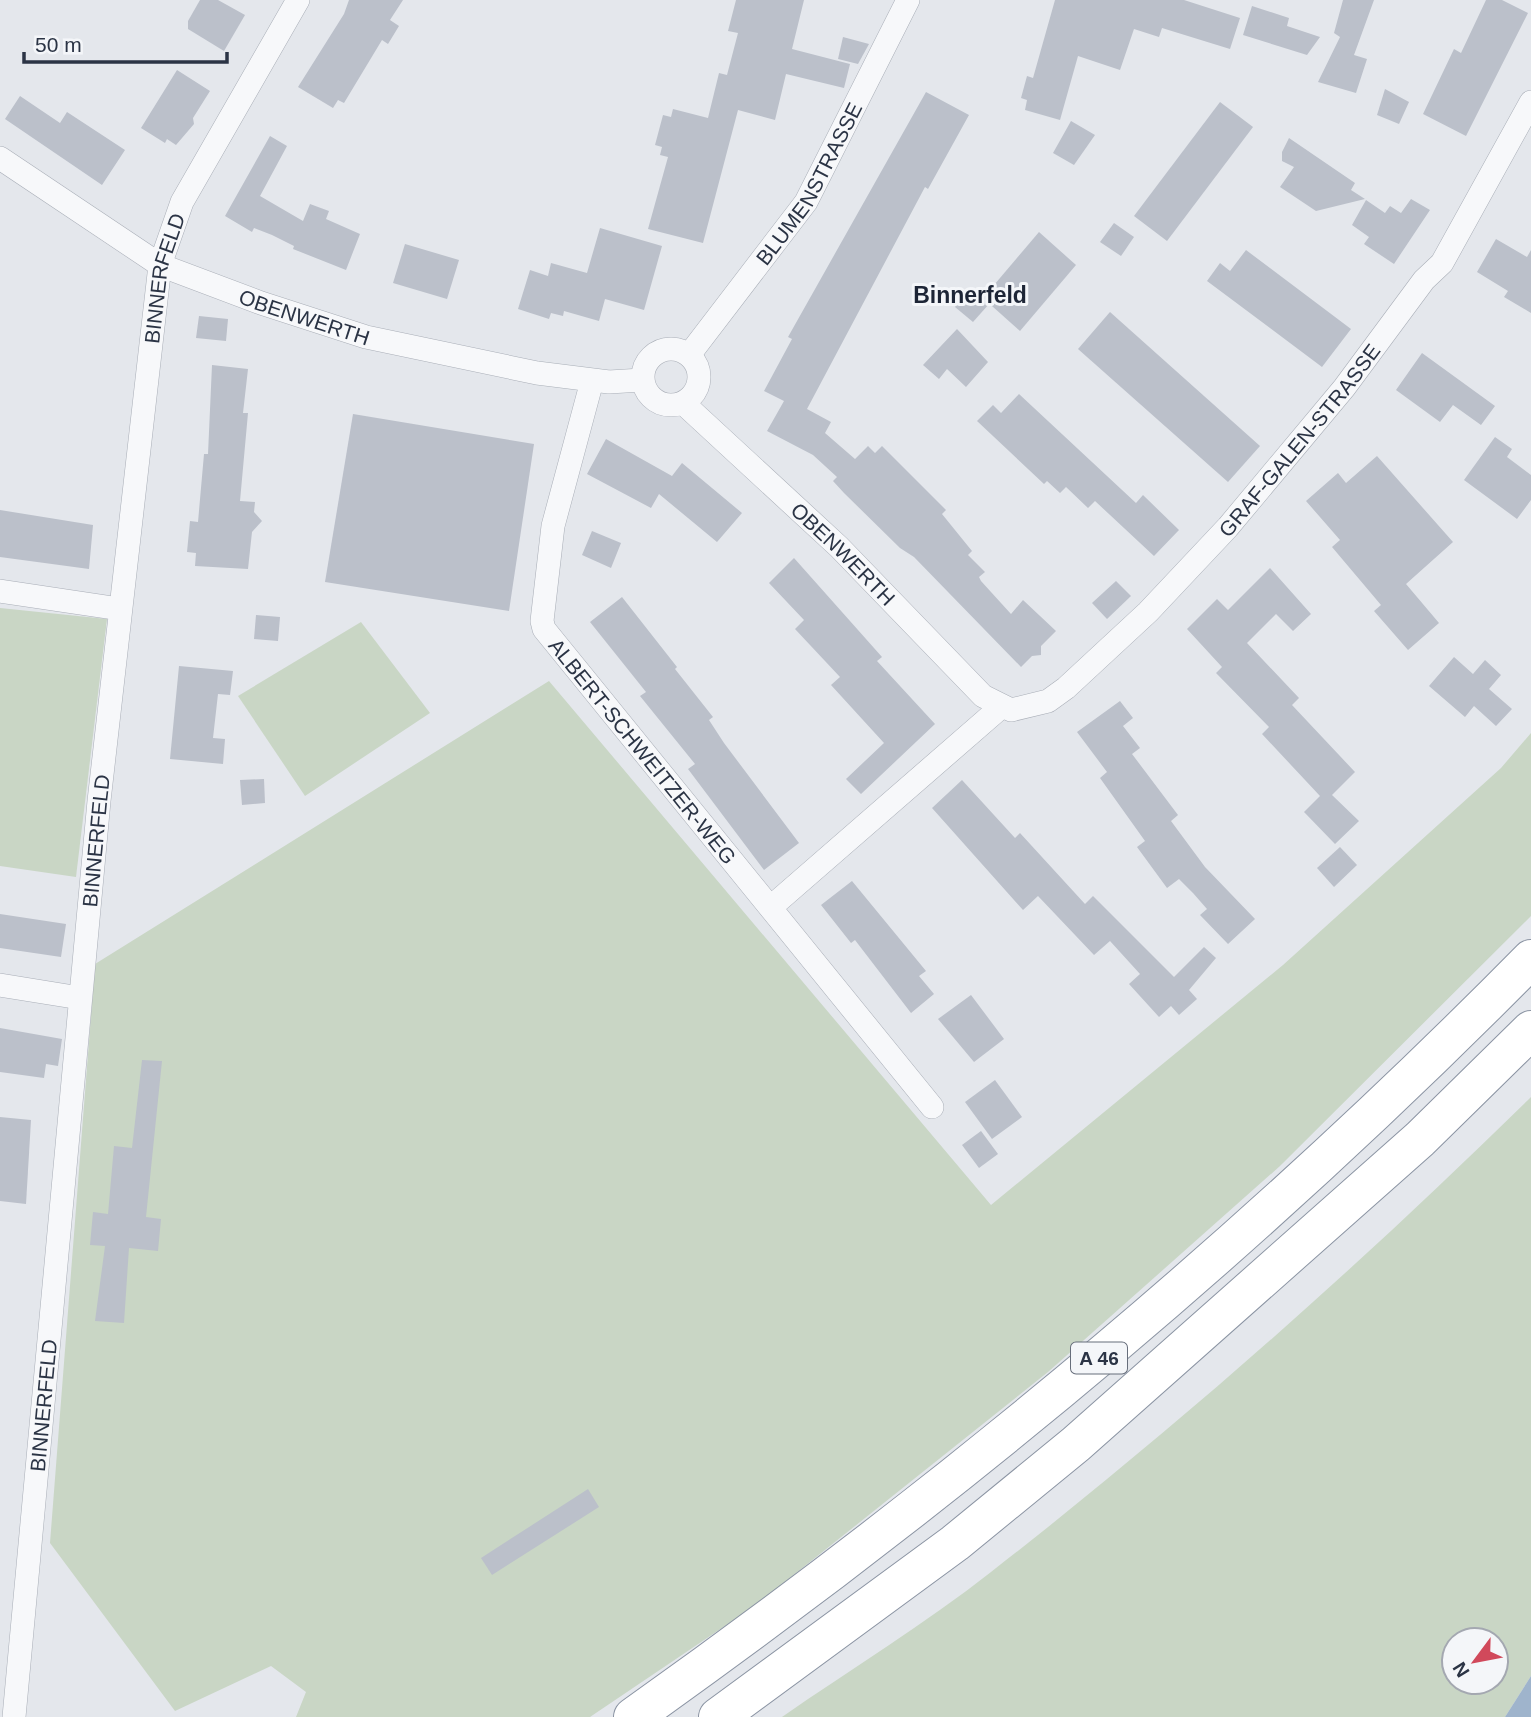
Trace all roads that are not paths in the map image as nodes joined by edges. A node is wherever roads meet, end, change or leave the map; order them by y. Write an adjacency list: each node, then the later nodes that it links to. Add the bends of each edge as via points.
1 (298, 0): 5 (street, BINNERFELD, via 182,202)
2 (908, 0): 6 (street, BLUMENSTRASSE, via 806,202)
3 (1531, 102): 12 (street, GRAF-GALEN-STRASSE, via 1442,263 1228,527 1148,612 1066,688 1028,708)
4 (0, 158): 5 (street, OBENWERTH)
5 (160, 265): 7 (street, OBENWERTH, via 366,337); 11 (street, BINNERFELD)
6 (689, 355): 8 (street, via 679,349 657,352 649,359); 9 (street, via 696,364 698,386)
7 (592, 380): 8 (street, OBENWERTH); 13 (street, ALBERT-SCHWEITZER-WEG, via 553,526 544,629)
8 (642, 380): 9 (street, via 649,397 657,402)
9 (683, 403): 12 (street, OBENWERTH, via 839,547 983,696)
10 (0, 591): 11 (street)
11 (120, 609): 16 (street, BINNERFELD)
12 (1001, 707): 13 (street)
13 (771, 907): 18 (street, ALBERT-SCHWEITZER-WEG)
14 (1531, 959): 20 (highway, A 46, via 1384,1105 1137,1327 924,1502)
15 (0, 985): 16 (street)
16 (80, 998): 19 (street, BINNERFELD)
17 (1531, 1030): 21 (highway, A 46, via 1420,1139 1076,1444 945,1551)
18 (932, 1107)
19 (14, 1717)
20 (633, 1717)
21 (718, 1717)

